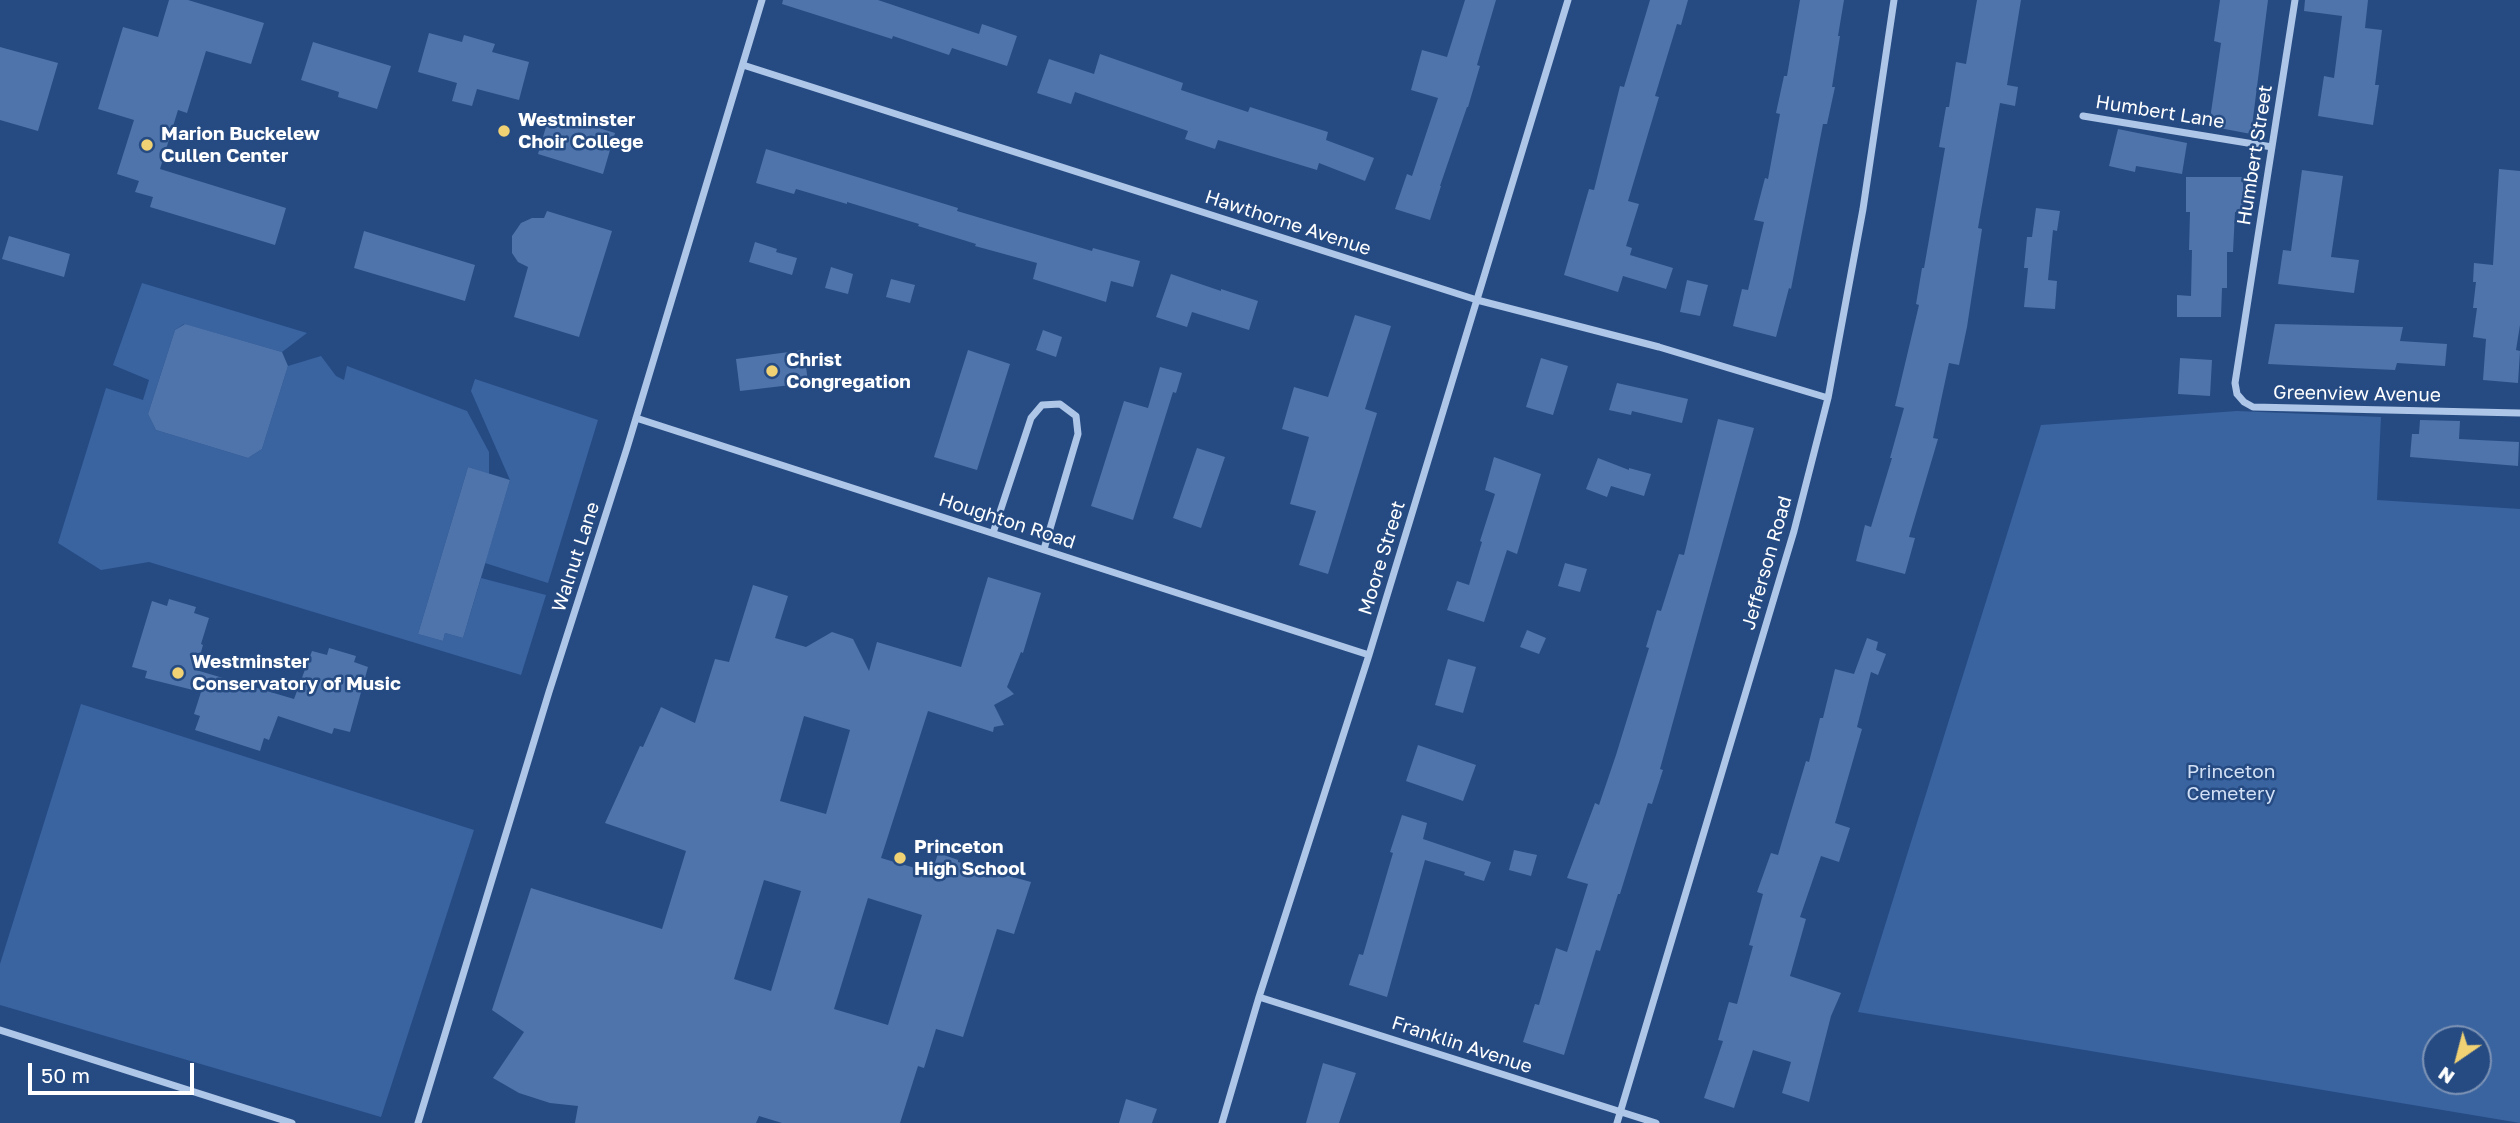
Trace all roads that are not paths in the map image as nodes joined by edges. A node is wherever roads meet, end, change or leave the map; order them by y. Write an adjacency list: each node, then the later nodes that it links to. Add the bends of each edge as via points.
1 (762, 0): 5 (street, Walnut Lane)
2 (1568, 0): 8 (street, Moore Street)
3 (1894, 0): 10 (street, Jefferson Road)
4 (2295, 0): 7 (street, Humbert Street)
5 (743, 65): 8 (street, Hawthorne Avenue); 12 (street, Walnut Lane)
6 (2084, 116): 7 (street, Humbert Lane)
7 (2272, 147): 9 (street, Humbert Street)
8 (1477, 300): 10 (street, Hawthorne Avenue, via 1660,347); 15 (street, Moore Street)
9 (2246, 314): 11 (street, Greenview Avenue, via 2235,383 2237,394 2253,407)
10 (1828, 398): 18 (street, Jefferson Road, via 1794,531)
11 (2520, 413)
12 (636, 418): 13 (street, Houghton Road); 20 (street, Walnut Lane)
13 (993, 533): 14 (street, Houghton Road); 14 (street, via 1031,418 1042,405 1060,404 1076,416 1078,434)
14 (1044, 549): 15 (street, Houghton Road)
15 (1369, 655): 16 (street, Moore Street)
16 (1259, 997): 18 (street, Franklin Avenue); 21 (street, Moore Street)
17 (0, 1030): 19 (street)
18 (1620, 1112): 22 (street, Jefferson Road); 23 (street, Franklin Avenue)
19 (292, 1123)
20 (418, 1123)
21 (1222, 1123)
22 (1617, 1123)
23 (1656, 1123)

